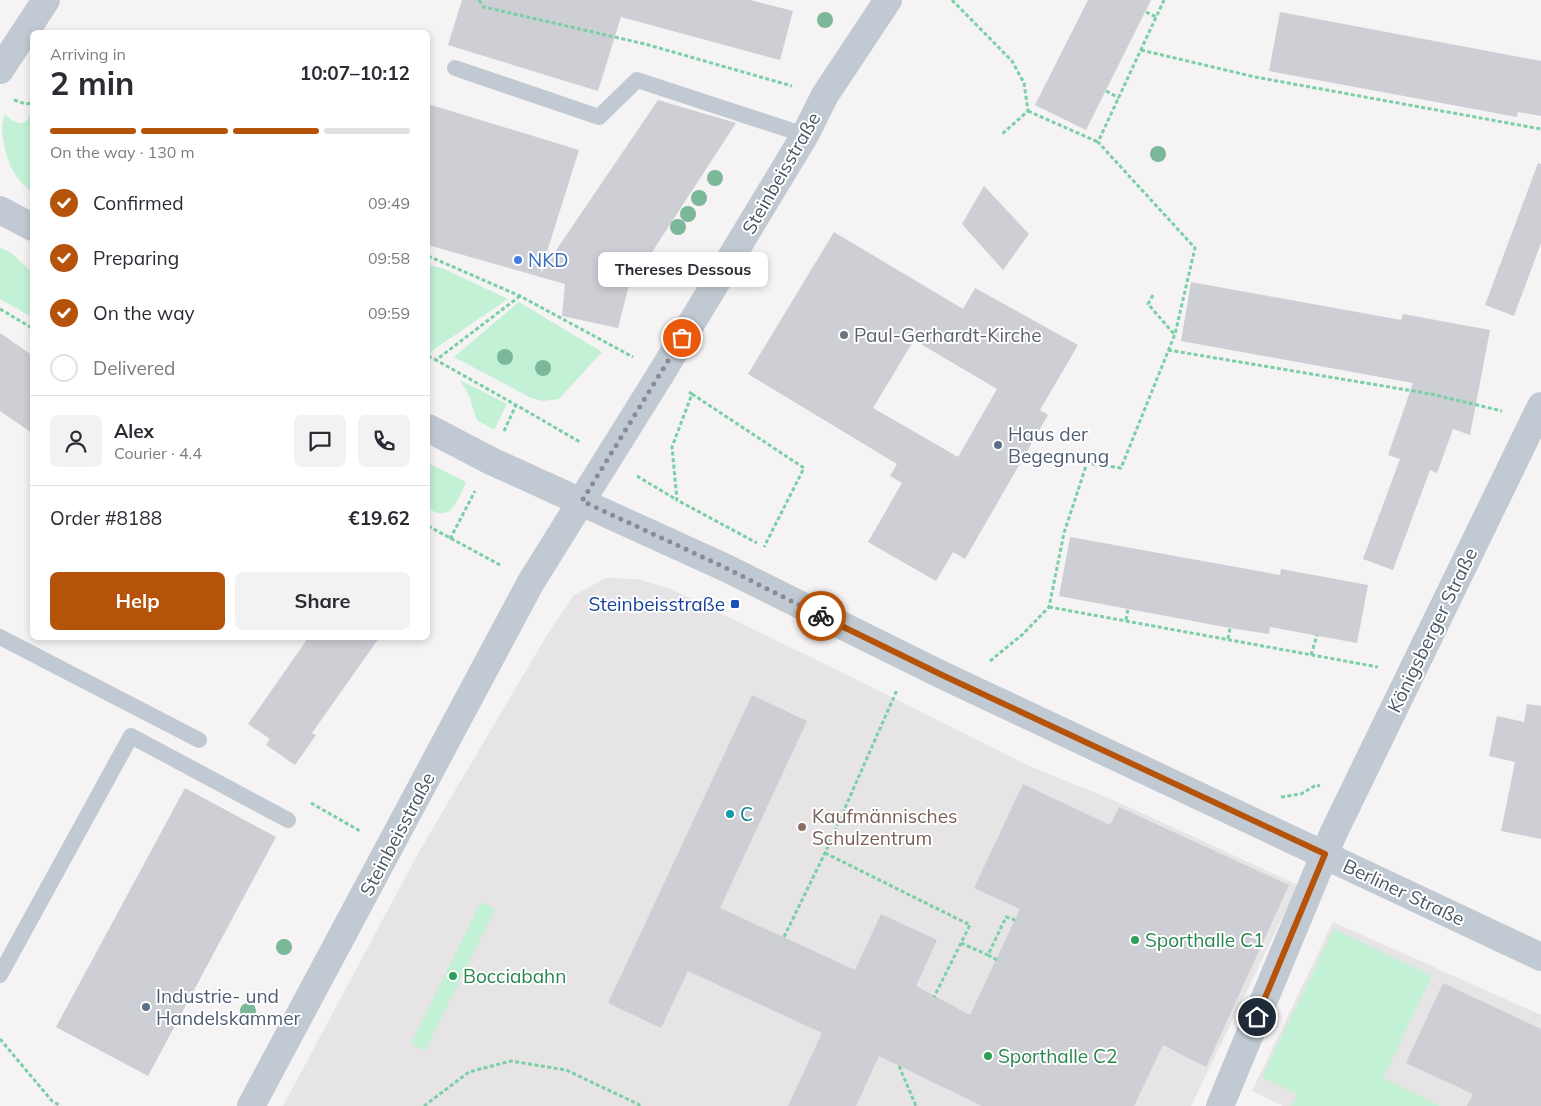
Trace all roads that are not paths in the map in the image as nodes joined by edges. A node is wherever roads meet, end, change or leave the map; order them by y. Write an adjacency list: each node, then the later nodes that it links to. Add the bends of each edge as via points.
1 (46, 0): 4 (street)
2 (888, 0): 5 (street, Steinbeisstraße, via 825,95)
3 (455, 68): 5 (lane, via 598,117 636,80)
4 (0, 70)
5 (805, 135): 10 (street, Steinbeisstraße)
6 (0, 210): 7 (street)
7 (30, 226)
8 (1538, 412): 14 (street, Königsberger Straße)
9 (430, 429): 10 (street, Berliner Straße, via 491,461)
10 (582, 501): 14 (street, Berliner Straße, via 942,675); 17 (street, Steinbeisstraße, via 531,582)
11 (0, 638): 12 (lane)
12 (199, 740)
13 (288, 820): 16 (lane, via 131,736)
14 (1325, 854): 15 (street, Berliner Straße); 18 (street, Königsberger Straße)
15 (1541, 957)
16 (0, 975)
17 (251, 1106)
18 (1220, 1106)

